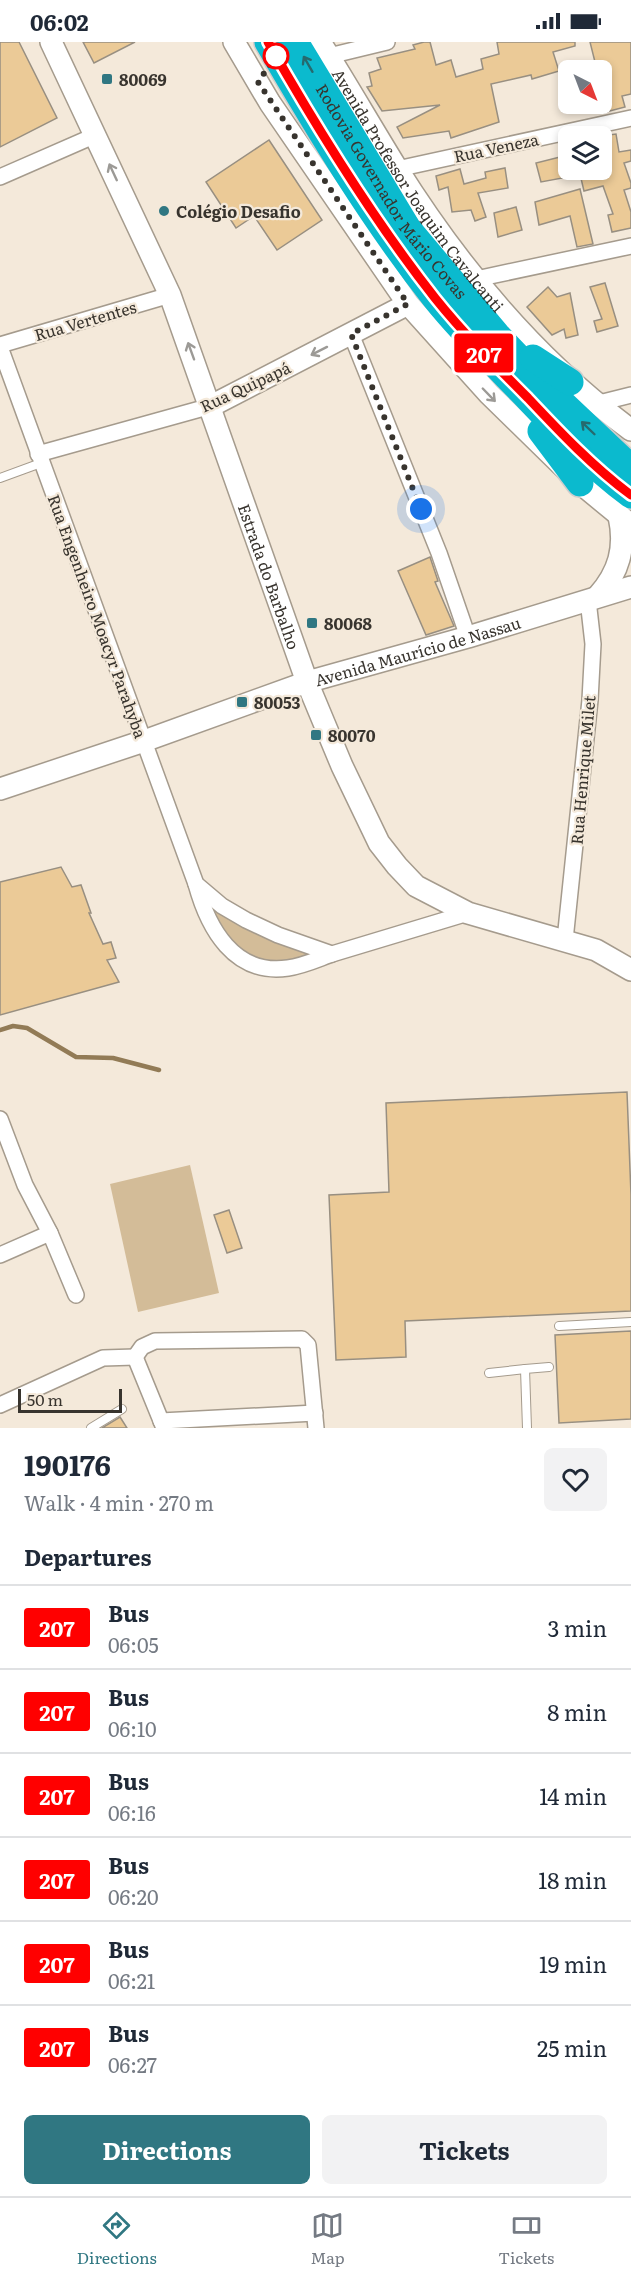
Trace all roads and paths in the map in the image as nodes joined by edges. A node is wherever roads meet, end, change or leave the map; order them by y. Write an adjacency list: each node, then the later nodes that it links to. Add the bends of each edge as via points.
1 (51, 42): 7 (main road, Estrada do Barbalho, via 78,112)
2 (234, 42): 13 (main road, via 270,103)
3 (387, 42): 5 (street, one-way to 5)
4 (278, 45): 15 (highway, Rodovia Governador Mário Covas, via 316,128 385,230 435,298)
5 (324, 49): 8 (main road, Avenida Professor Joaquim Cavalcanti, one-way to 5)
6 (631, 118): 8 (street, Rua Veneza)
7 (96, 135): 9 (street); 12 (main road, Estrada do Barbalho, one-way to 7)
8 (397, 169): 11 (main road, Avenida Professor Joaquim Cavalcanti)
9 (0, 177)
10 (631, 246): 11 (street)
11 (476, 279): 17 (main road, Avenida Professor Joaquim Cavalcanti)
12 (170, 295): 16 (street, Rua Vertentes); 20 (main road, Estrada do Barbalho, one-way to 12)
13 (408, 304): 14 (main road, Rua Quipapá); 25 (main road, one-way to 25, via 489,394)
14 (351, 334): 20 (main road, Rua Quipapá, one-way to 20); 29 (street, via 439,552)
15 (485, 338): 17 (highway); 23 (highway, Avenida Professor Joaquim Cavalcanti, one-way to 15); 25 (highway); 26 (highway)
16 (0, 346): 22 (street, Rua Engenheiro Moacyr Parahyba)
17 (570, 382): 19 (main road, Avenida Professor Joaquim Cavalcanti)
18 (631, 395): 19 (street)
19 (595, 404): 21 (main road, Avenida Professor Joaquim Cavalcanti)
20 (211, 406): 22 (street, Rua Quipapá); 30 (main road, Estrada do Barbalho)
21 (631, 430)
22 (40, 458): 24 (lane); 31 (street, Rua Engenheiro Moacyr Parahyba)
23 (631, 468)
24 (0, 478)
25 (580, 483): 26 (main road)
26 (627, 512): 28 (main road, via 618,567)
27 (631, 587): 28 (main road, Avenida Maurício de Nassau)
28 (593, 598): 29 (main road, Avenida Maurício de Nassau); 35 (street, Rua Henrique Milet, via 590,689)
29 (468, 637): 30 (main road, Avenida Maurício de Nassau)
30 (307, 682): 31 (main road, Avenida Maurício de Nassau); 34 (main road, Estrada do Barbalho, via 379,843 416,886)
31 (144, 741): 32 (main road, Avenida Maurício de Nassau); 33 (street, Rua Engenheiro Moacyr Parahyba)
32 (0, 789)
33 (196, 884): 36 (street, Rua Engenheiro Moacyr Parahyba, via 246,920); 36 (street, Rua Engenheiro Moacyr Parahyba, via 211,925 222,942 234,955 251,964 269,969 288,968)
34 (468, 913): 35 (main road, Estrada do Barbalho); 36 (street, Rua Engenheiro Moacyr Parahyba)
35 (565, 940): 37 (main road, Estrada do Barbalho, via 596,950)
36 (332, 954)
37 (631, 970)
38 (0, 1119): 39 (street, via 25,1185)
39 (50, 1233): 40 (street); 41 (street)
40 (0, 1255)
41 (76, 1295)
42 (631, 1322): 43 (lane)
43 (558, 1326)
44 (135, 1356): 48 (street, via 103,1358); 50 (street, via 142,1347 166,1340 302,1339 309,1345); 52 (street)
45 (549, 1367): 46 (lane)
46 (525, 1369): 47 (lane); 54 (lane)
47 (489, 1373)
48 (0, 1405)
49 (122, 1409): 53 (lane)
50 (315, 1421): 51 (street)
51 (247, 1422): 52 (street)
52 (162, 1424)
53 (91, 1428)
54 (527, 1428)

